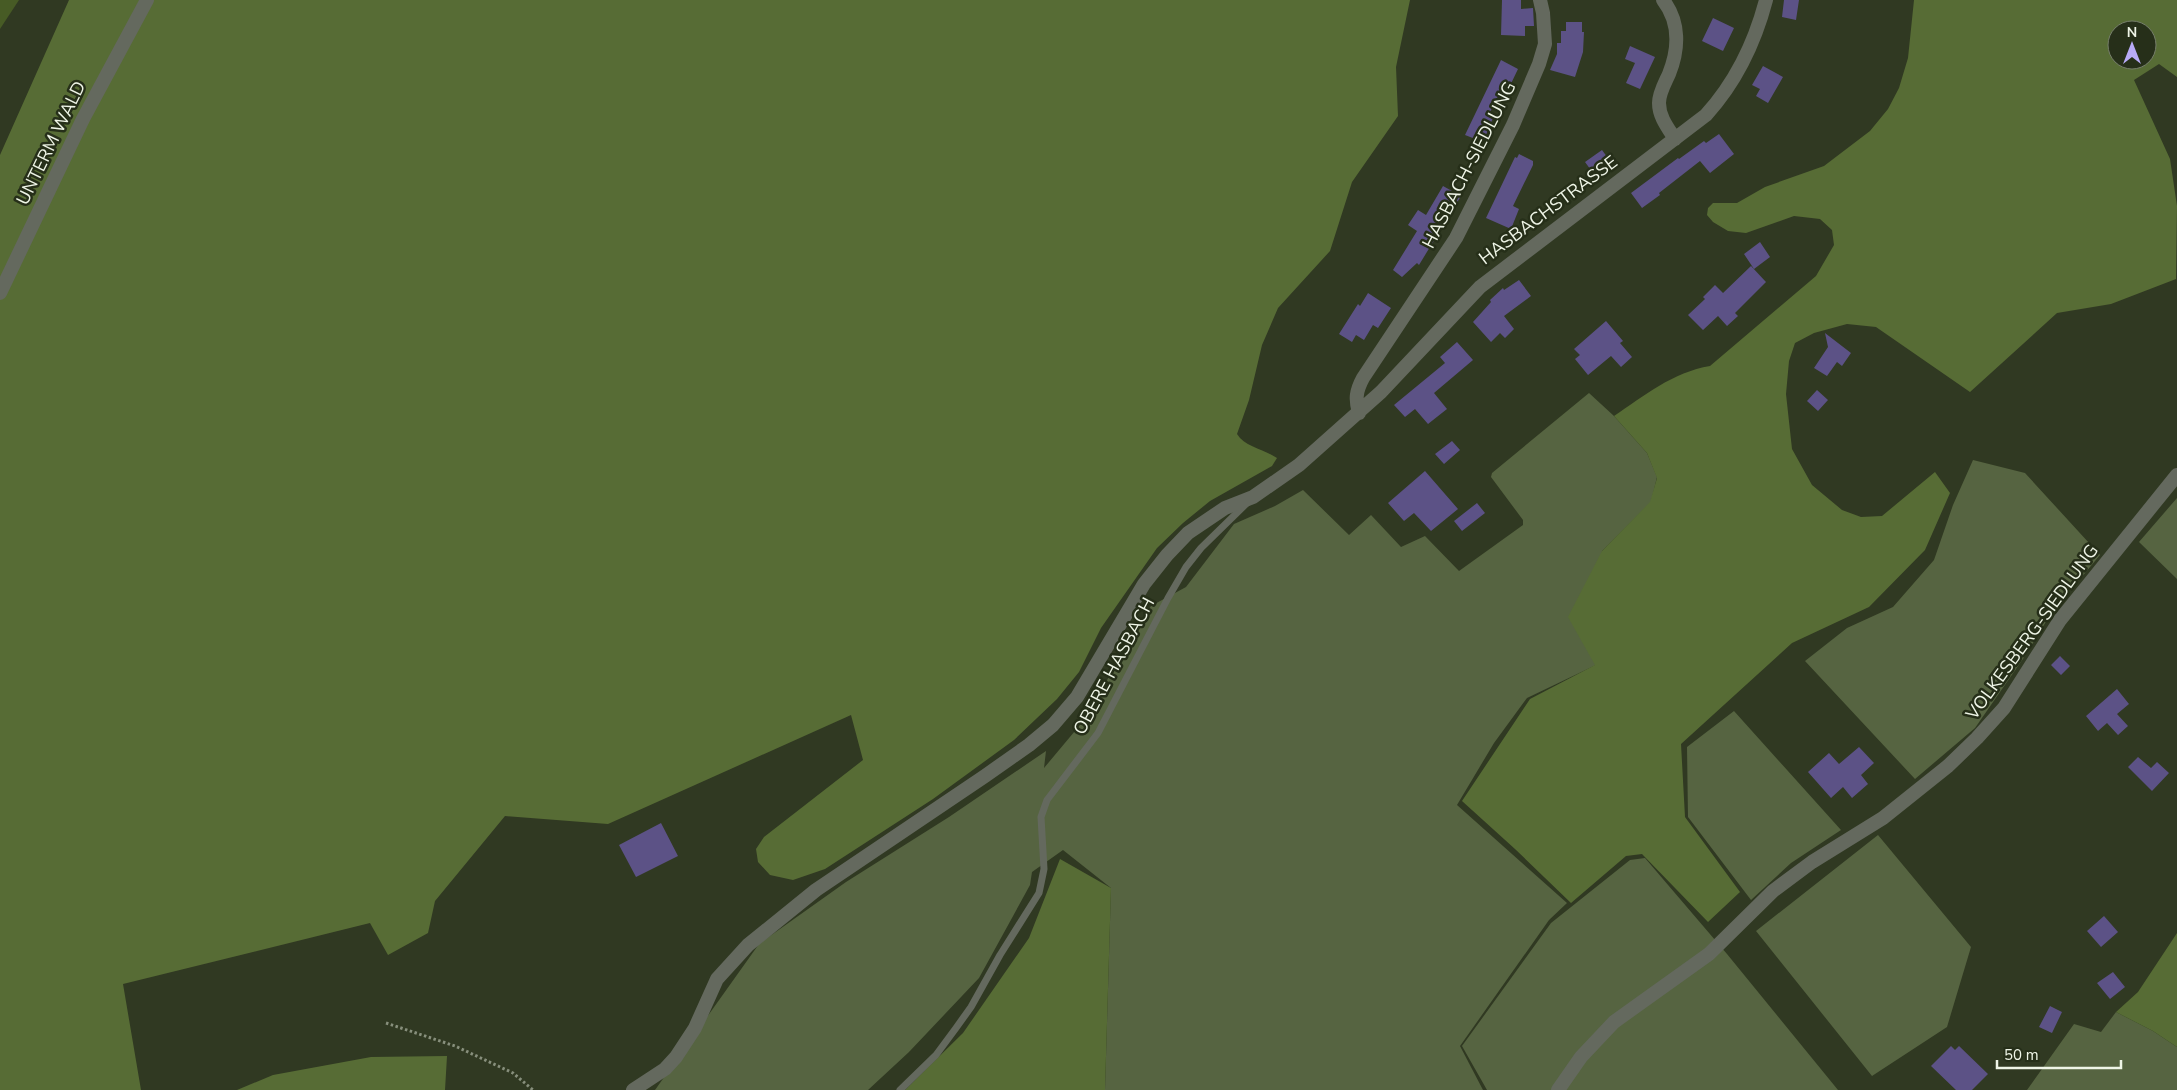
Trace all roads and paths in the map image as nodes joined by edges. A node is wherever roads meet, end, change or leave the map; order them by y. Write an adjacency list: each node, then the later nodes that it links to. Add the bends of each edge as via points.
1 (1540, 0): 7 (street, HASBACH-SIEDLUNG, via 1545,44 1513,125 1456,238 1360,384 1356,400)
2 (1662, 0): 5 (street, via 1677,34 1673,62 1659,103 1664,122)
3 (1766, 0): 5 (street, HASBACHSTRASSE, via 1758,28 1732,80 1706,115)
4 (143, 6): 6 (street, UNTERM WALD, via 82,118)
5 (1674, 139): 7 (street, HASBACHSTRASSE, via 1480,287)
6 (0, 293)
7 (1359, 413): 9 (street, HASBACHSTRASSE, via 1299,465)
8 (2177, 475): 14 (street, VOLKESBERG-SIEDLUNG, via 2060,620 2004,708 1977,738 1948,766 1883,818 1812,862 1773,891 1709,954 1614,1022 1581,1058)
9 (1253, 496): 12 (street, HASBACHSTRASSE, via 1204,521 1167,555 1144,584 1077,697 1053,725 986,776 816,890 748,945 717,979 695,1028 666,1069); 13 (lane, OBERE HASBACH, via 1186,567 1098,733 1047,800 1040,817 1044,869 1039,892 971,1007 936,1055)
10 (386, 1023): 11 (path, via 464,1050 513,1073)
11 (533, 1090)
12 (633, 1090)
13 (900, 1090)
14 (1558, 1090)

